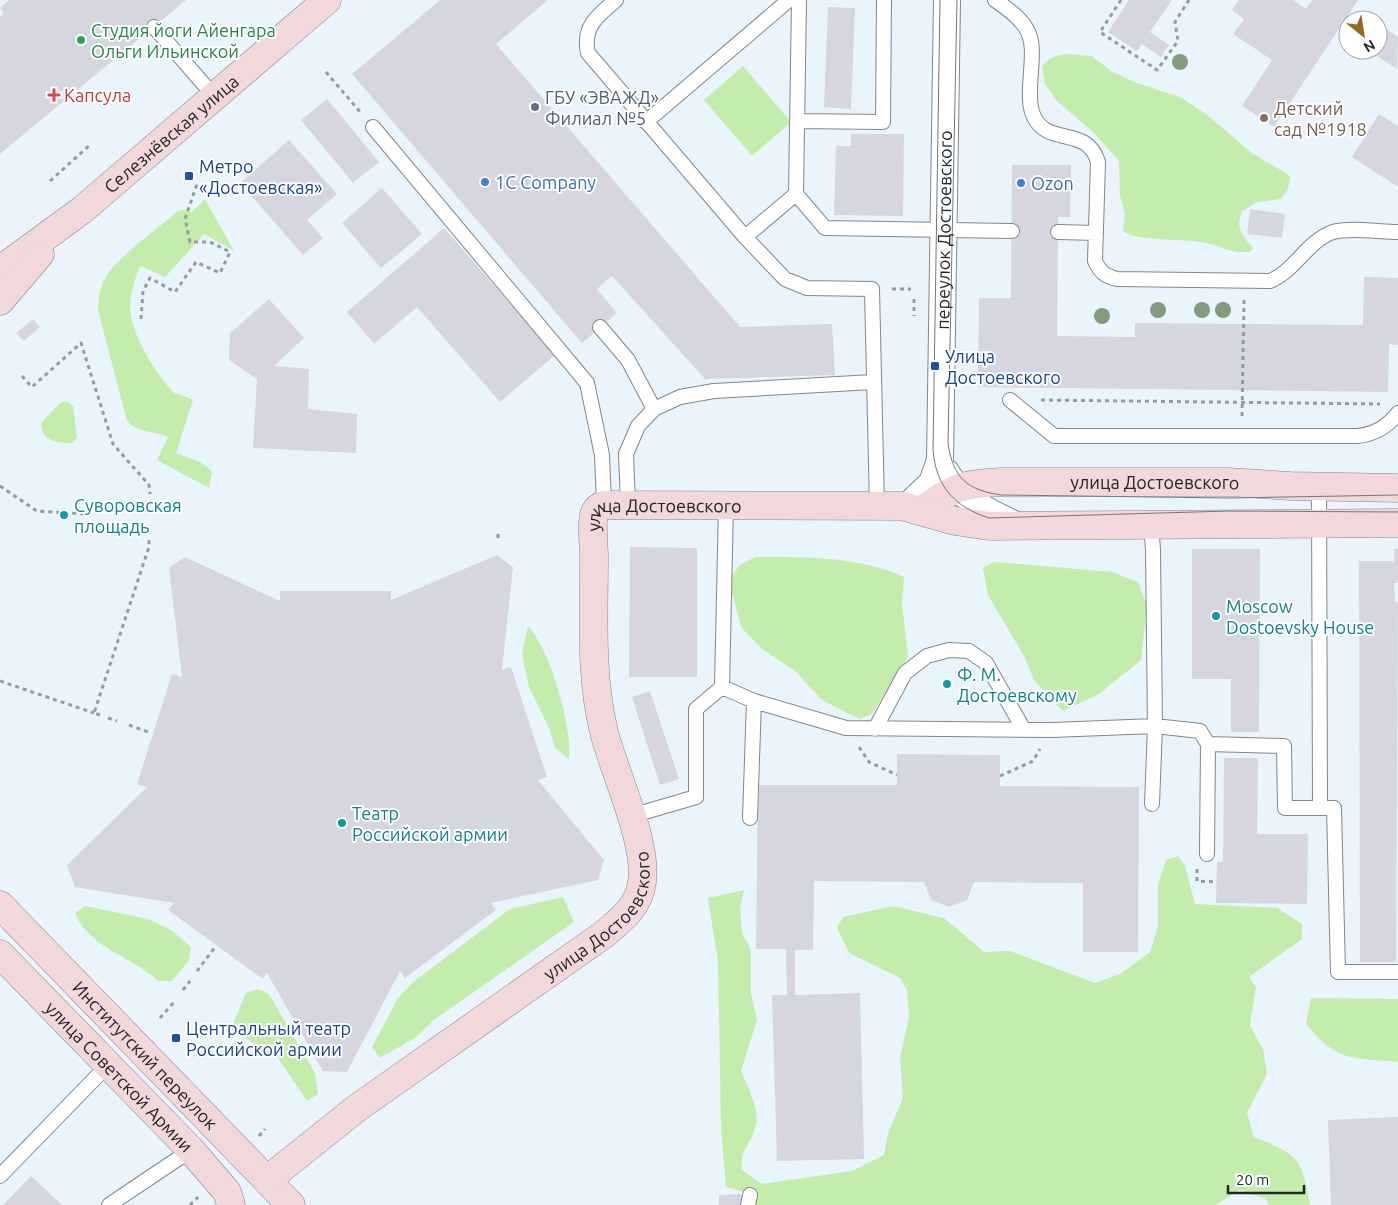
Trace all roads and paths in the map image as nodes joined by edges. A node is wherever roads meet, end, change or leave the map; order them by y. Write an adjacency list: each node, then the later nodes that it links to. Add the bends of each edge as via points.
1 (327, 0): 12 (street, Селезнёвская улица)
2 (616, 0): 14 (lane, via 591,24 587,33 588,53)
3 (790, 0): 14 (lane)
4 (799, 0): 13 (lane)
5 (884, 0): 13 (lane, via 883,122)
6 (947, 0): 21 (street, переулок Достоевского)
7 (995, 0): 25 (lane, via 1022,20 1032,39 1030,98 1035,118 1050,132 1082,140 1096,153)
8 (1121, 0): 9 (path, via 1100,32 1157,70 1178,41 1175,22)
9 (1189, 0)
10 (154, 27): 12 (lane)
11 (326, 72): 15 (path)
12 (214, 96): 20 (street, Селезнёвская улица)
13 (797, 121): 19 (lane)
14 (646, 122): 26 (lane)
15 (373, 127): 47 (lane, via 587,383)
16 (91, 144): 17 (path)
17 (50, 181)
18 (197, 184): 30 (path, via 185,219 190,242 210,242 230,252 220,273 196,262 175,292 150,278 143,291)
19 (796, 194): 21 (lane, via 825,228); 26 (lane)
20 (82, 210): 27 (street, Селезнёвская улица); 29 (street, Селезнёвская улица)
21 (944, 229): 22 (lane); 39 (street, переулок Достоевского)
22 (1012, 231)
23 (1058, 232): 25 (lane)
24 (1398, 232): 28 (lane, via 1334,232 1315,243 1279,278)
25 (1096, 233): 28 (lane, via 1095,261 1108,277)
26 (745, 237): 33 (lane, via 781,274 796,284 819,289 872,289)
27 (0, 270)
28 (1244, 282): 35 (path)
29 (0, 301)
30 (141, 319)
31 (600, 327): 36 (lane, via 628,360)
32 (22, 376): 44 (path, via 32,387 81,343 113,444 149,485)
33 (873, 382): 36 (lane, via 714,391 680,397); 46 (lane)
34 (1010, 400): 35 (path); 38 (lane, via 1054,436)
35 (1242, 402): 37 (path); 38 (path)
36 (654, 409): 47 (lane, via 638,426)
37 (1393, 409): 38 (lane, via 1387,425 1368,435)
38 (1242, 436)
39 (940, 460): 42 (street); 48 (street, переулок Достоевского, via 932,483 914,500)
40 (0, 486): 49 (path, via 38,511)
41 (1319, 487): 42 (street, улица Достоевского, via 1228,482 1032,482 968,484); 43 (street, улица Достоевского); 50 (lane)
42 (956, 488): 48 (street, улица Достоевского); 53 (street, via 982,510)
43 (1398, 488)
44 (150, 494)
45 (726, 505): 46 (street, улица Достоевского); 47 (street, улица Достоевского); 58 (lane)
46 (877, 507): 48 (street, улица Достоевского)
47 (609, 509): 76 (street, улица Достоевского, via 594,651 597,695 604,732)
48 (915, 510): 53 (street, улица Достоевского, via 955,520)
49 (84, 514)
50 (1320, 523): 51 (street, улица Достоевского); 52 (street, улица Достоевского); 75 (lane)
51 (1398, 523)
52 (1151, 524): 53 (street, улица Достоевского); 65 (lane)
53 (1016, 526)
54 (498, 531): 56 (path)
55 (149, 537): 60 (path, via 149,548)
56 (498, 538)
57 (0, 681): 60 (path)
58 (722, 688): 59 (lane); 76 (lane, via 696,709 696,798)
59 (754, 701): 66 (lane); 77 (lane)
60 (94, 713): 61 (path)
61 (100, 715)
62 (108, 718): 63 (path)
63 (117, 721)
64 (129, 725): 70 (path)
65 (1155, 726): 69 (lane); 71 (lane, via 1200,731); 74 (lane)
66 (846, 728): 67 (lane); 72 (path, via 869,762)
67 (875, 728): 68 (lane); 68 (lane, via 905,672 927,656 950,650 969,651 986,663)
68 (1024, 730): 69 (lane)
69 (1052, 730): 73 (path, via 1033,761)
70 (151, 733)
71 (1208, 744): 75 (lane, via 1284,746 1285,808); 78 (lane)
72 (897, 775)
73 (1000, 776)
74 (1152, 804)
75 (1320, 808): 83 (lane, via 1334,808 1338,972)
76 (631, 816): 91 (street, улица Достоевского, via 640,849 643,880 635,904 627,914 603,935 357,1108)
77 (750, 818)
78 (1207, 854)
79 (0, 905): 91 (street, Институтский переулок, via 241,1153)
80 (216, 946): 82 (path)
81 (0, 954): 88 (street, улица Советской Армии)
82 (197, 971)
83 (1398, 972)
84 (190, 981): 85 (path)
85 (183, 990)
86 (176, 1000): 87 (path)
87 (160, 1018)
88 (108, 1066): 89 (street, улица Советской Армии); 90 (lane)
89 (191, 1150): 93 (lane); 95 (street, улица Советской Армии, via 227,1192)
90 (0, 1176)
91 (270, 1193): 96 (street, Институтский переулок)
92 (200, 1195): 94 (path)
93 (109, 1205)
94 (190, 1205)
95 (231, 1205)
96 (291, 1205)

